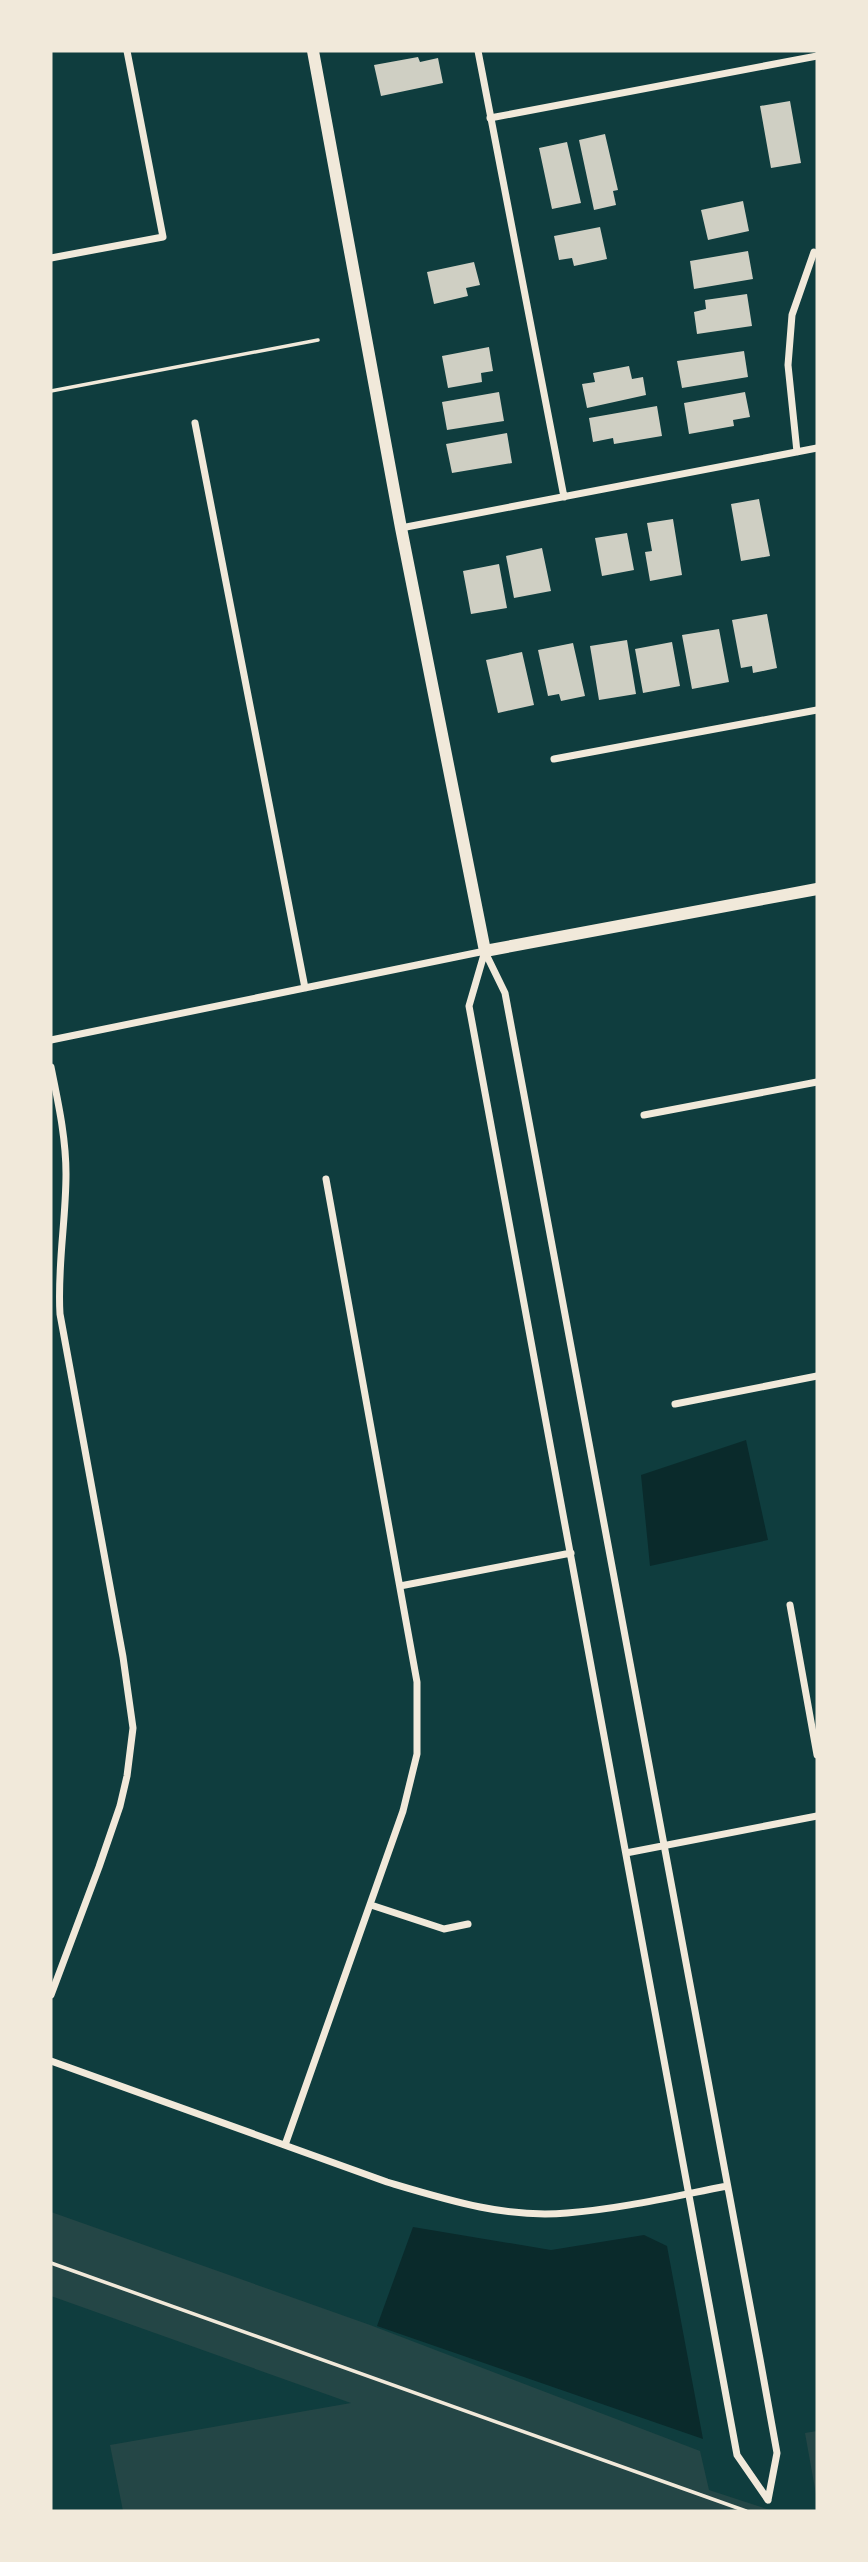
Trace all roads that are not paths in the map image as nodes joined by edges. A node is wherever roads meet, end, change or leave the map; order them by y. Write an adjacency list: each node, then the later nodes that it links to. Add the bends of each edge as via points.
1 (127, 51): 7 (street, via 163,237)
2 (313, 51): 12 (street)
3 (478, 51): 5 (street)
4 (817, 56): 5 (street)
5 (490, 118): 11 (street)
6 (814, 252): 10 (street, via 792,315 788,365)
7 (51, 258)
8 (195, 423): 17 (street)
9 (817, 448): 10 (street)
10 (797, 452): 11 (street)
11 (564, 497): 12 (street)
12 (401, 528): 16 (street)
13 (817, 710): 14 (street)
14 (554, 759)
15 (817, 889): 16 (street)
16 (485, 951): 17 (street); 25 (street, via 469,1006); 30 (street, via 505,993)
17 (305, 988): 18 (street)
18 (51, 1040)
19 (51, 1067): 34 (street, via 65,1151 60,1314 133,1728 120,1806)
20 (817, 1082): 21 (street)
21 (644, 1115)
22 (326, 1179): 26 (street)
23 (817, 1376): 24 (street)
24 (675, 1404)
25 (571, 1553): 26 (street); 31 (street)
26 (400, 1586): 32 (street, via 417,1682 417,1754)
27 (790, 1605): 28 (street)
28 (817, 1755)
29 (817, 1816): 30 (street)
30 (663, 1846): 31 (street); 37 (street)
31 (626, 1853): 38 (street)
32 (371, 1905): 33 (street, via 444,1929); 36 (street)
33 (468, 1924)
34 (51, 1995)
35 (51, 2061): 36 (street)
36 (285, 2145): 38 (street, via 433,2196 518,2212 567,2214)
37 (727, 2186): 38 (street); 38 (street, via 777,2453 768,2500 737,2455)
38 (689, 2193)

